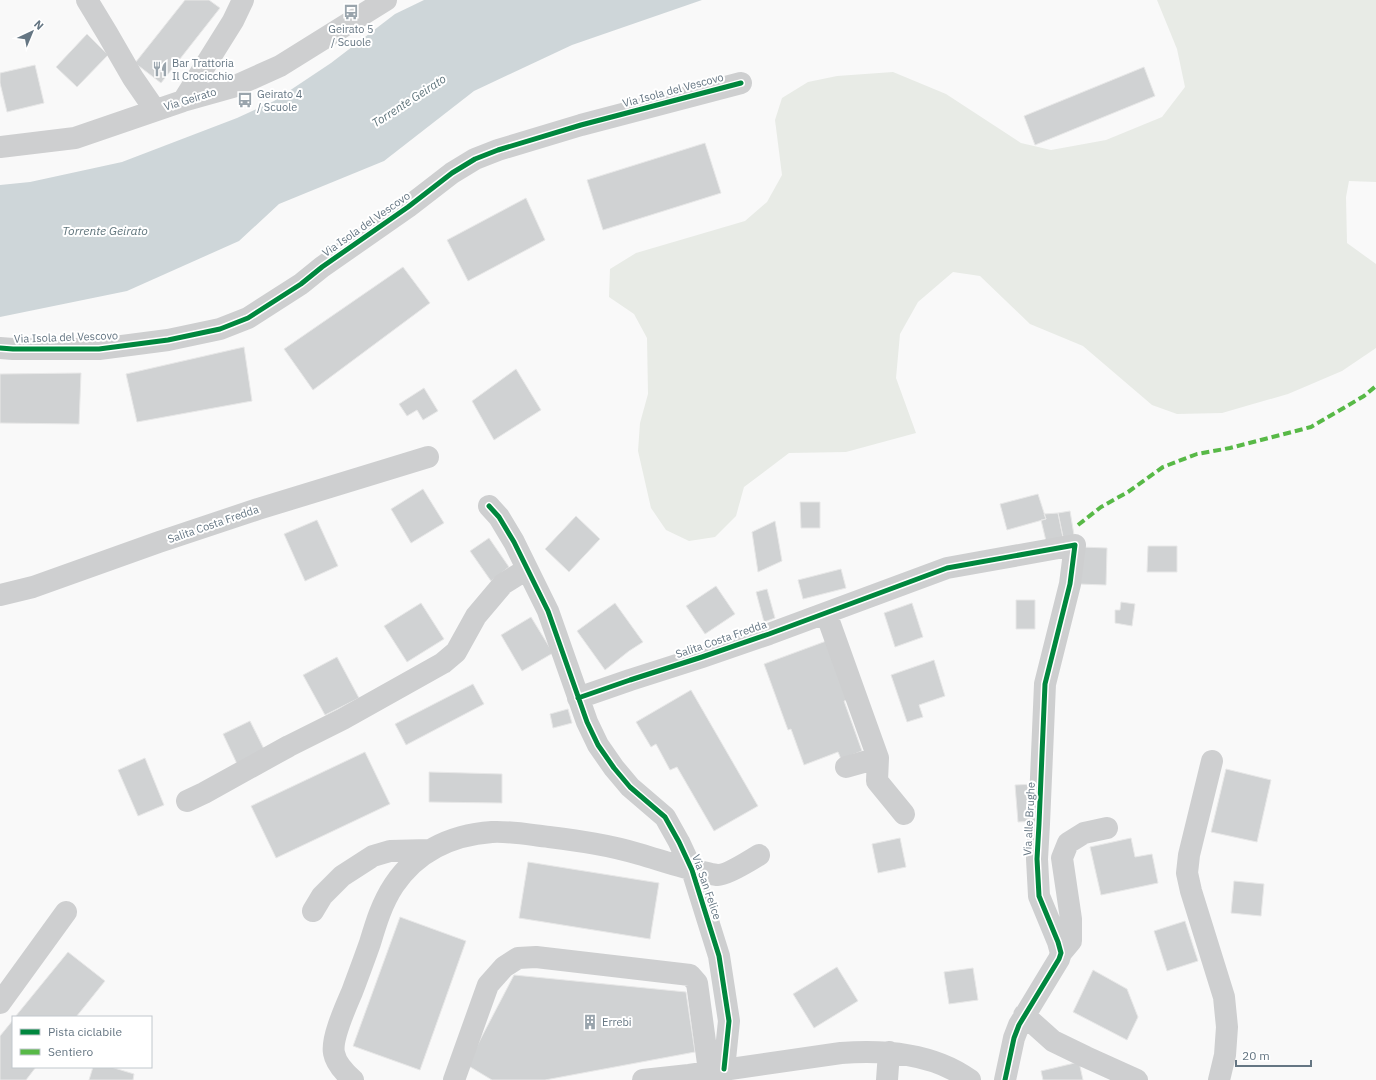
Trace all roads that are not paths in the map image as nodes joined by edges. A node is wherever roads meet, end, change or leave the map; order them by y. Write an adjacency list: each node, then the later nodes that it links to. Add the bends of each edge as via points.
1 (87, 0): 6 (street)
2 (243, 0): 5 (street, via 234,21)
3 (386, 0): 5 (street, Via Geirato, via 280,66 233,87)
4 (741, 83): 8 (street, Via Isola del Vescovo, via 581,125 475,159 452,173 301,284 248,318 220,329 168,340 99,349)
5 (183, 101): 6 (street, Via Geirato)
6 (155, 110): 7 (street, Via Geirato, via 75,138)
7 (0, 147)
8 (0, 348)
9 (428, 457): 13 (street, Salita Costa Fredda, via 158,542 33,588)
10 (489, 506): 12 (street, via 499,517)
11 (1075, 544): 14 (street, Salita Costa Fredda, via 947,568); 27 (street, Via alle Brughe, via 1070,584 1045,684 1036,860 1039,896)
12 (528, 569): 15 (street, via 548,611); 19 (street, via 503,584 476,616 456,652 443,664)
13 (0, 595)
14 (826, 613): 15 (street, Salita Costa Fredda); 16 (street)
15 (578, 698): 24 (street, Via San Felice, via 598,745 630,787 665,817)
16 (878, 758): 18 (street); 20 (street, via 877,781)
17 (1212, 761): 39 (street, via 1187,873 1224,997 1227,1027 1225,1055)
18 (846, 767)
19 (188, 801)
20 (904, 814)
21 (1107, 828): 27 (street, via 1084,833 1068,843 1062,858 1071,919 1071,941)
22 (429, 850): 24 (street, via 470,835 516,833 592,842); 25 (street, via 390,851 373,856 342,876 322,896); 32 (street, via 410,864 383,901 335,1038 334,1052 337,1061)
23 (759, 855): 24 (street, via 720,875)
24 (692, 870): 31 (street, Via San Felice, via 719,956 729,1021)
25 (313, 911)
26 (66, 912): 28 (street)
27 (1061, 953): 29 (street)
28 (0, 1003)
29 (1024, 1015): 37 (street, via 1014,1038); 38 (street, via 1053,1041)
30 (889, 1052): 31 (street, via 841,1053); 35 (street); 36 (street, via 933,1061)
31 (694, 1075): 33 (street, via 697,983 690,974 536,957 518,958 504,967 488,986); 34 (street)
32 (353, 1080)
33 (454, 1080)
34 (643, 1080)
35 (887, 1080)
36 (970, 1080)
37 (1005, 1080)
38 (1137, 1080)
39 (1219, 1080)

